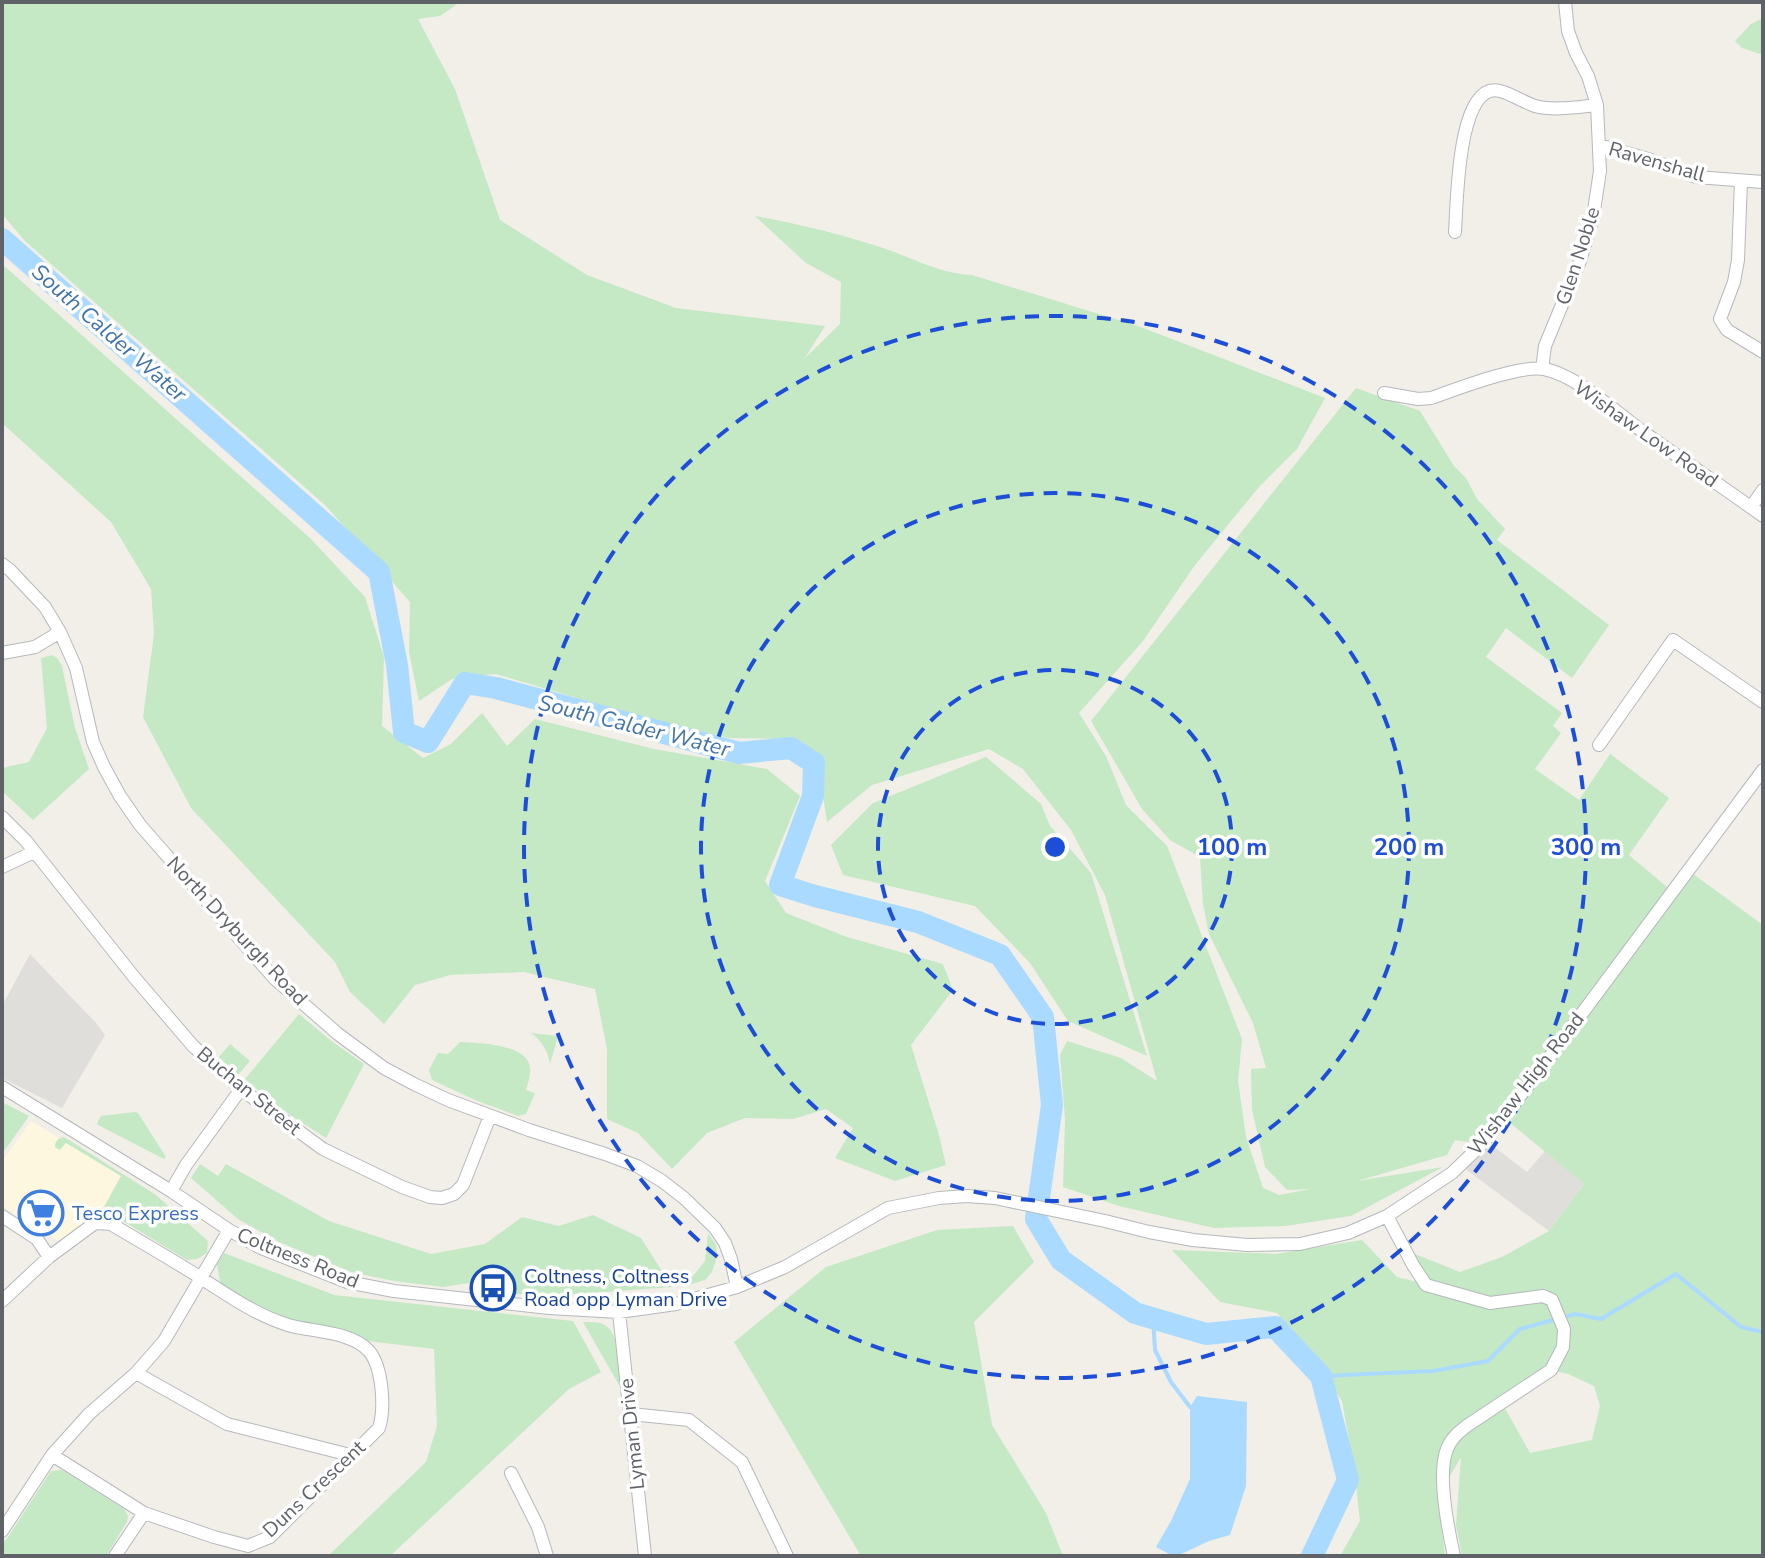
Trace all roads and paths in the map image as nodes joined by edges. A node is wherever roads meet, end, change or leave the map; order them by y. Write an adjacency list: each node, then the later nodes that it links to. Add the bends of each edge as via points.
1 (1565, 2): 2 (street, Glen Noble, via 1568,31)
2 (1597, 105): 3 (street, Glen Noble); 6 (street, via 1537,107 1501,91 1484,92 1466,125)
3 (1599, 145): 4 (street, Ravenshall, via 1696,177); 8 (street, Glen Noble, via 1593,217 1545,346)
4 (1741, 181): 5 (street, Ravenshall); 7 (street, via 1738,260 1720,319 1727,330)
5 (1763, 182)
6 (1455, 232)
7 (1763, 352)
8 (1542, 369): 9 (street, via 1514,372 1431,398); 11 (street, Wishaw Low Road, via 1566,377 1608,404)
9 (1384, 393)
10 (1763, 490): 11 (street)
11 (1751, 507): 12 (street, Wishaw Low Road)
12 (1763, 516)
13 (2, 564): 14 (street, North Dryburgh Road, via 45,607)
14 (60, 632): 15 (street, via 35,647); 24 (street, North Dryburgh Road, via 76,668 93,742 120,796 275,979 384,1068)
15 (2, 653)
16 (1763, 702): 17 (street, via 1673,640)
17 (1599, 745)
18 (1763, 770): 28 (street, Wishaw High Road, via 1482,1144 1452,1173)
19 (2, 817): 20 (street, Buchan Street)
20 (34, 852): 21 (street); 23 (street, Buchan Street, via 193,1046)
21 (2, 867)
22 (2, 1087): 25 (street, Coltness Road)
23 (241, 1089): 24 (street, Buchan Street, via 323,1149 430,1197 454,1194 463,1185); 25 (street)
24 (490, 1116): 32 (street, North Dryburgh Road, via 637,1166 662,1181 715,1228 731,1259)
25 (171, 1191): 29 (street, Coltness Road)
26 (995, 1198): 28 (street, Wishaw High Road, via 1178,1238 1247,1245 1300,1244 1348,1233); 32 (street, Coltness Road, via 939,1198 888,1208 785,1267)
27 (2, 1216): 30 (street, via 37,1239)
28 (1387, 1216): 47 (street, via 1426,1285 1490,1303 1543,1296 1552,1300 1564,1329 1563,1347 1551,1370 1468,1425 1447,1447 1444,1478)
29 (229, 1230): 31 (street); 34 (street, Coltness Road, via 347,1282)
30 (49, 1257): 31 (street, via 95,1223 111,1224); 33 (street)
31 (202, 1278): 35 (street, via 164,1341); 38 (street, Duns Crescent, via 263,1314 356,1340 369,1352 378,1368 383,1417 379,1428)
32 (737, 1287): 34 (street, Coltness Road)
33 (2, 1301)
34 (619, 1312): 36 (street, Lyman Drive)
35 (136, 1373): 37 (street); 38 (street, via 227,1424)
36 (631, 1414): 45 (street, Lyman Drive); 46 (street, via 689,1420 742,1462)
37 (52, 1455): 40 (street, Duns Crescent); 41 (street)
38 (350, 1455): 42 (street, Duns Crescent, via 270,1537)
39 (511, 1473): 44 (street)
40 (144, 1513): 42 (street, Duns Crescent); 43 (street)
41 (2, 1531)
42 (248, 1551)
43 (115, 1556)
44 (547, 1556)
45 (645, 1556)
46 (787, 1556)
47 (1454, 1556)

